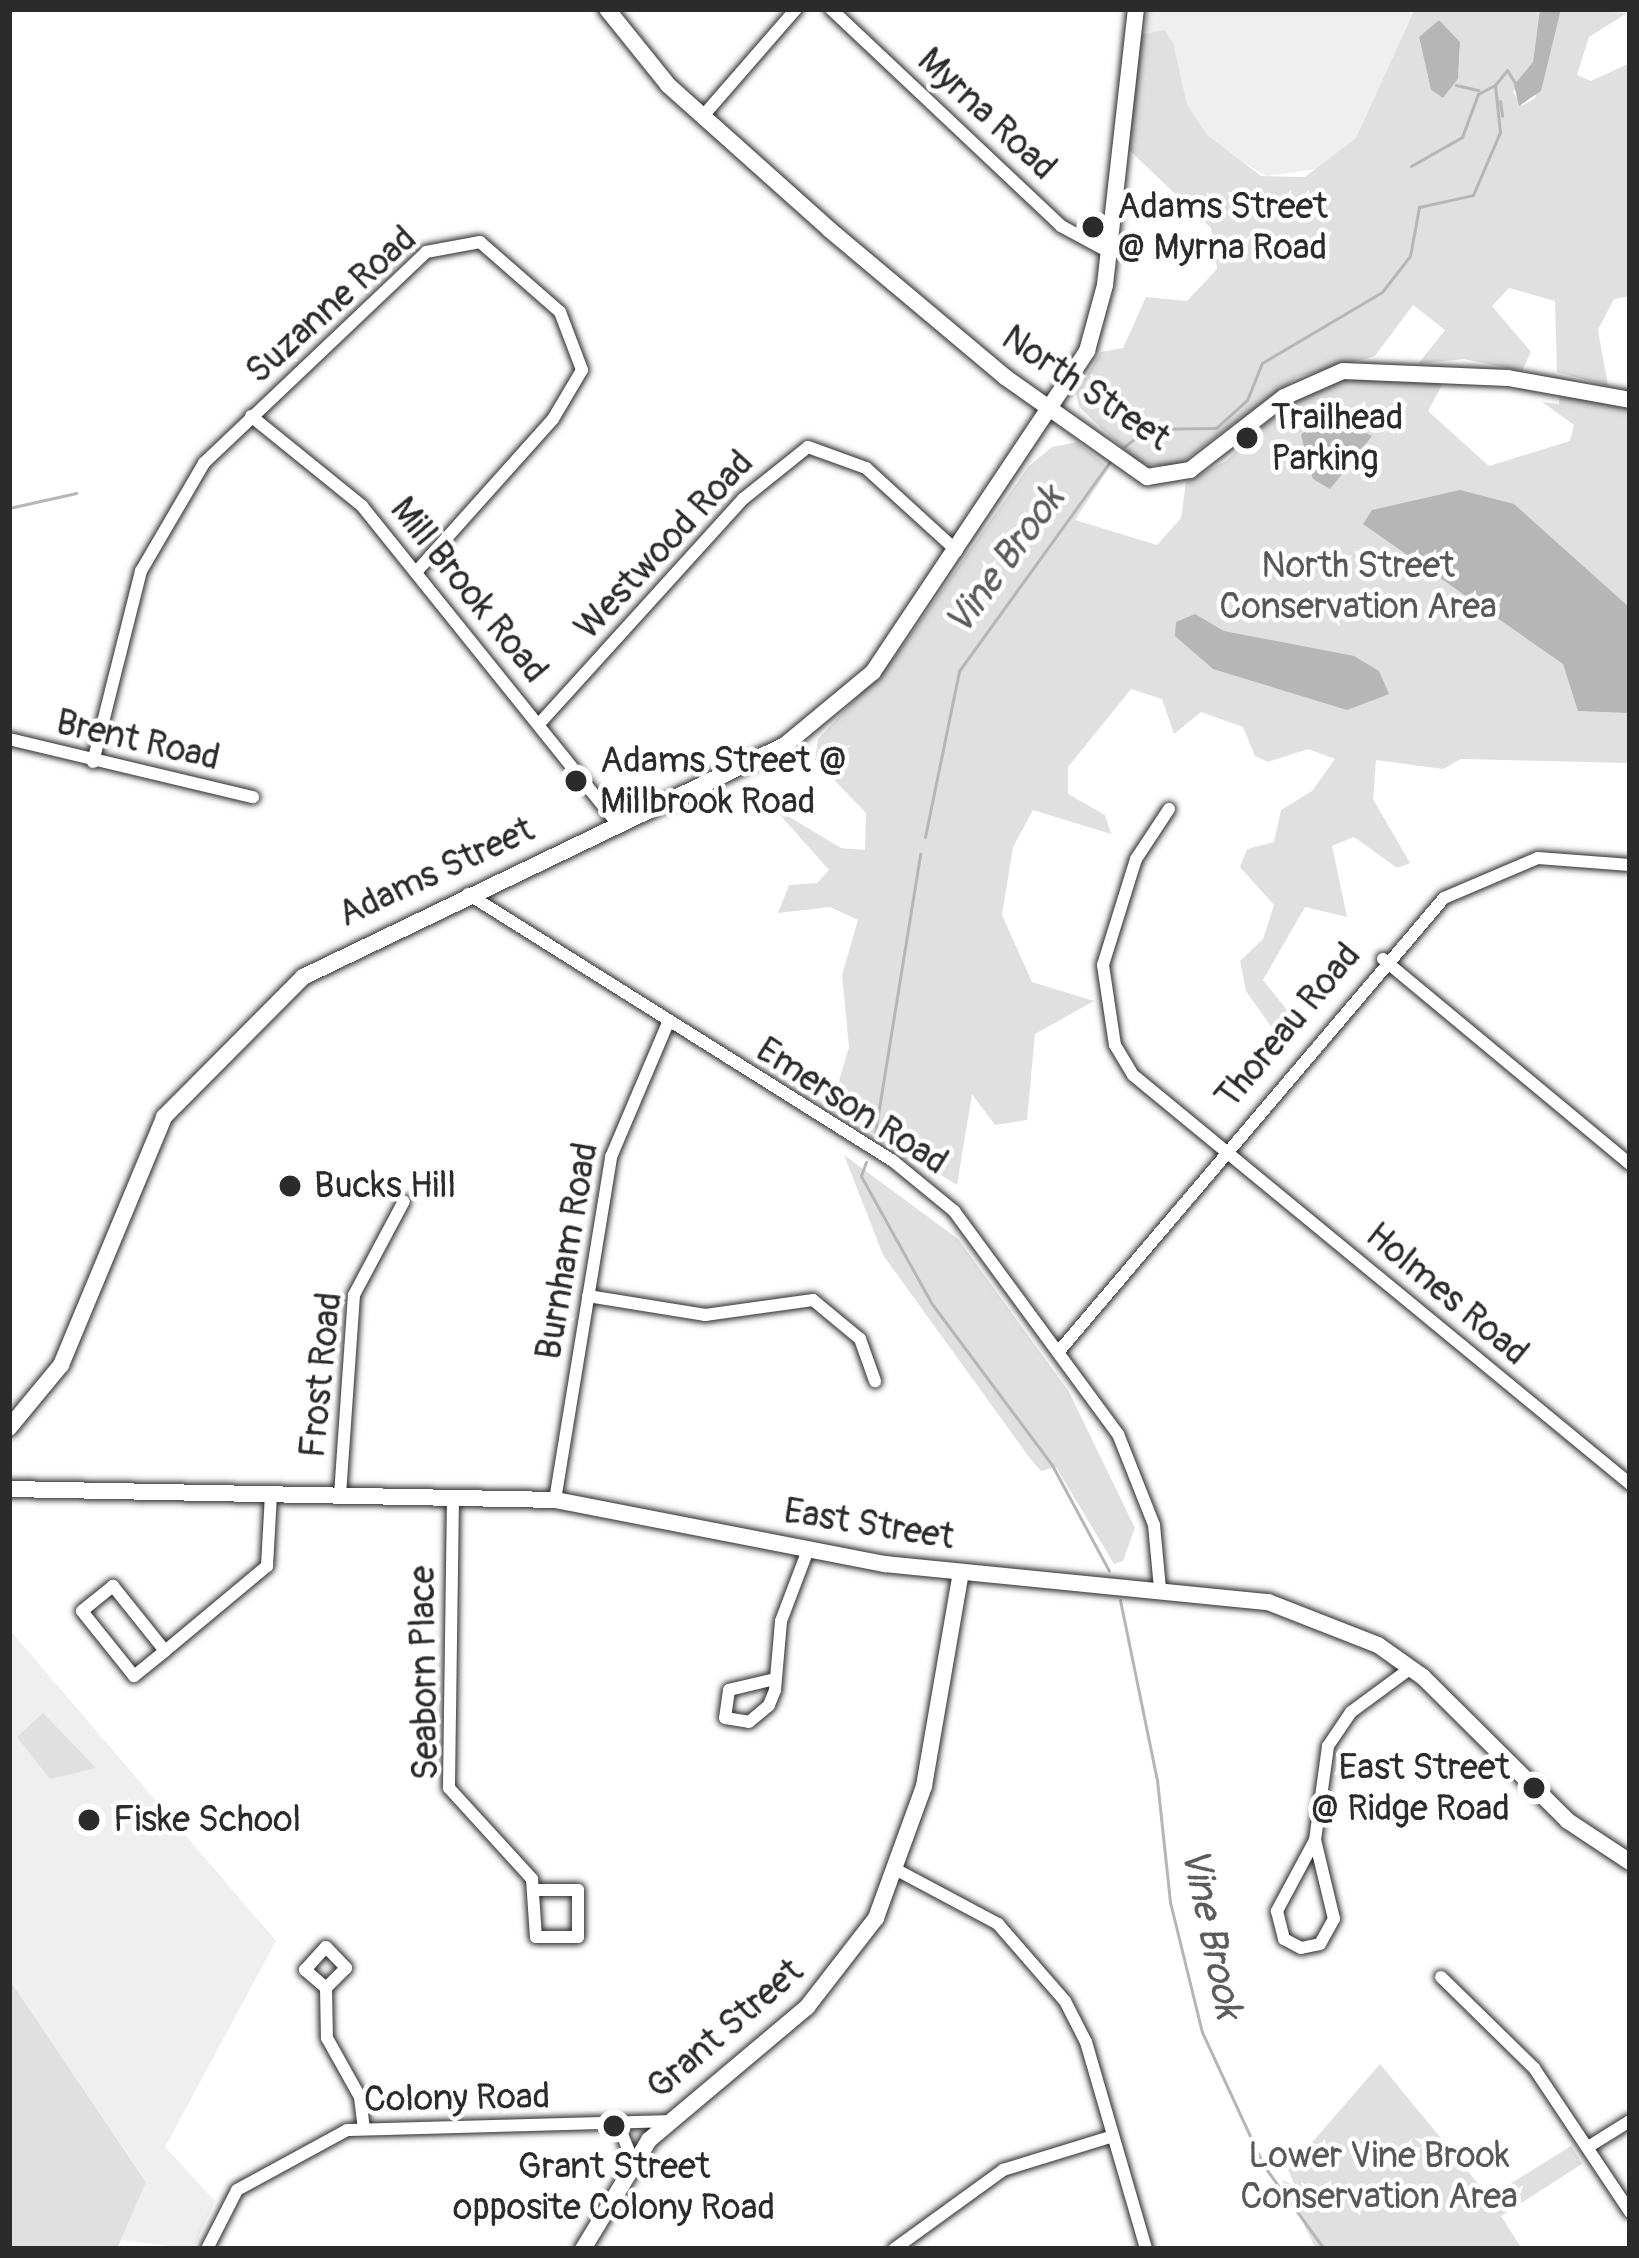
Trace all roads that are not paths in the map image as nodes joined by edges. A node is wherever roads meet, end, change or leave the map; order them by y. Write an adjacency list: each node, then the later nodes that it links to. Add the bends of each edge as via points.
1 (607, 9): 5 (street, North Street, via 630,46)
2 (796, 9): 5 (street)
3 (831, 9): 6 (street, Myrna Road, via 1054,220)
4 (1136, 9): 6 (street, Adams Street)
5 (704, 116): 8 (street, North Street, via 980,357)
6 (1109, 252): 8 (street, Adams Street, via 1090,342)
7 (1630, 400): 8 (street, North Street, via 1496,377 1336,372 1163,480 1138,472)
8 (1056, 409): 10 (street, Adams Street)
9 (251, 416): 11 (street, Mill Brook Road, via 362,506); 11 (street, Suzanne Road, via 426,253 480,242 511,264 577,337 582,370 553,419); 14 (street, Suzanne Road, via 165,516 141,571)
10 (959, 553): 12 (street, Westwood Road, via 866,468 808,447 743,499); 17 (street, Adams Street, via 873,672 819,724)
11 (417, 571): 12 (street, Mill Brook Road)
12 (539, 724): 17 (street, Mill Brook Road)
13 (9, 740): 14 (street, Brent Road)
14 (93, 762): 15 (street, Brent Road)
15 (253, 797)
16 (1169, 809): 22 (street, Holmes Road, via 1136,859 1110,928 1106,1009 1133,1075)
17 (618, 824): 19 (street, Adams Street)
18 (1630, 865): 20 (street, Thoreau Road, via 1566,855 1500,867 1444,898)
19 (467, 893): 21 (street, Emerson Road); 28 (street, Adams Street, via 336,954 184,1089 134,1175 61,1365)
20 (1383, 959): 22 (street, Thoreau Road); 23 (street)
21 (668, 1023): 25 (street, Burnham Road, via 617,1136); 26 (street, Emerson Road, via 910,1173 992,1252)
22 (1224, 1151): 26 (street, Thoreau Road); 29 (street, Holmes Road)
23 (1630, 1164)
24 (404, 1201): 32 (street, Frost Road, via 354,1294)
25 (588, 1296): 27 (street, via 704,1315 812,1300 860,1340); 34 (street, Burnham Road)
26 (1060, 1350): 37 (street, Emerson Road, via 1138,1477)
27 (875, 1381)
28 (9, 1428)
29 (1630, 1484)
30 (9, 1489): 31 (street, East Street)
31 (271, 1494): 32 (street, East Street); 38 (street, via 268,1566)
32 (340, 1495): 33 (street, East Street)
33 (453, 1497): 34 (street, East Street); 44 (street, Seaborn Place, via 448,1788)
34 (555, 1500): 35 (street, East Street)
35 (808, 1550): 36 (street, East Street); 40 (street, via 781,1621)
36 (961, 1572): 37 (street, East Street); 43 (street, Grant Street, via 924,1786)
37 (1160, 1588): 39 (street, East Street, via 1307,1612)
38 (165, 1651): 38 (street, via 134,1676 82,1611 112,1586)
39 (1411, 1668): 41 (street, via 1351,1712 1328,1746); 42 (street, East Street, via 1568,1821)
40 (775, 1678): 40 (street, via 756,1717 725,1718 729,1690)
41 (1315, 1840): 41 (street, via 1277,1911 1283,1939 1301,1948 1320,1944 1334,1919)
42 (1630, 1862)
43 (897, 1870): 47 (street, Grant Street, via 835,1977); 51 (street, via 998,1924 1045,1971 1086,2042)
44 (536, 1890): 44 (street, Seaborn Place, via 536,1937 578,1937 578,1890)
45 (1441, 1977): 52 (street, via 1534,2068)
46 (326, 1988): 50 (street, via 327,2038 360,2098)
47 (668, 2121): 49 (street, Colony Road); 53 (street, Grant Street)
48 (1630, 2122): 52 (street)
49 (618, 2124): 50 (street, Colony Road); 53 (street)
50 (364, 2128): 55 (street, Colony Road, via 308,2145 253,2177 216,2218)
51 (1110, 2137): 57 (street, via 1004,2170); 58 (street)
52 (1588, 2147): 54 (street)
53 (633, 2161): 56 (street, Grant Street)
54 (1630, 2212)
55 (207, 2249)
56 (584, 2249)
57 (894, 2249)
58 (1146, 2249)

